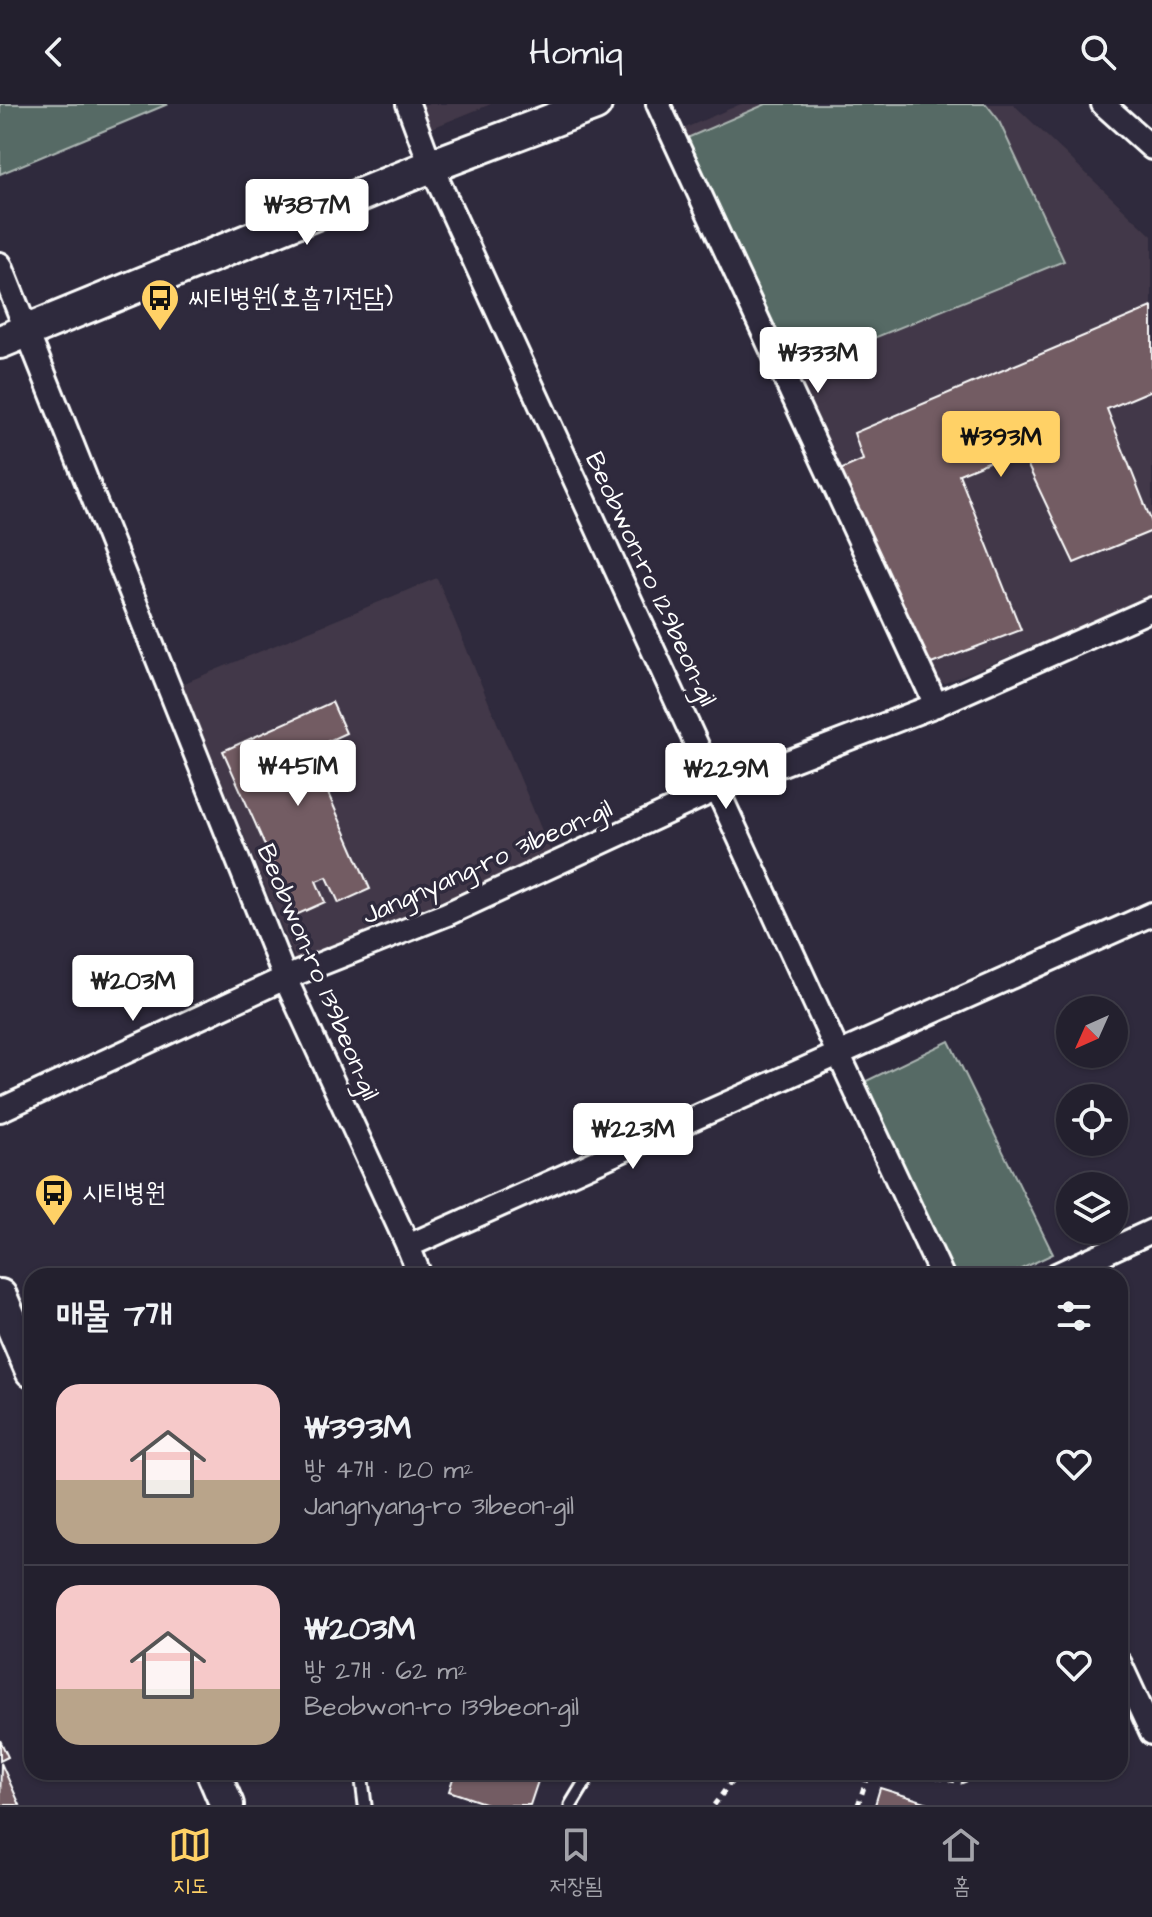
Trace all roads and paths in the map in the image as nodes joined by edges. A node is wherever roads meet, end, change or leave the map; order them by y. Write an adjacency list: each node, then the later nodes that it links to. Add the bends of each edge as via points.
1 (408, 104): 6 (street, Beobwon-ro 129beon-gil)
2 (595, 104): 6 (main road)
3 (658, 104): 10 (street)
4 (1103, 104): 5 (street)
5 (1152, 148)
6 (431, 166): 8 (main road); 11 (street, Beobwon-ro 129beon-gil)
7 (0, 264): 8 (street, Beobwon-ro 139beon-gil)
8 (14, 336): 13 (street, Beobwon-ro 139beon-gil)
9 (1152, 609): 10 (street, Jangnyang-ro 31beon-gil)
10 (936, 705): 11 (street, Jangnyang-ro 31beon-gil)
11 (717, 789): 13 (street, Jangnyang-ro 31beon-gil, via 447,914); 14 (street, Beobwon-ro 129beon-gil)
12 (1152, 914): 14 (street)
13 (285, 978): 15 (street, Jangnyang-ro 31beon-gil); 17 (street, Beobwon-ro 139beon-gil)
14 (839, 1055): 17 (street); 19 (street, Beobwon-ro 129beon-gil)
15 (0, 1110)
16 (1152, 1231): 20 (street)
17 (408, 1246): 18 (street, Beobwon-ro 139beon-gil)
18 (417, 1268)
19 (938, 1268)
20 (1071, 1268)
21 (0, 1296): 22 (main road)
22 (24, 1352)
23 (1128, 1681): 24 (street)
24 (1152, 1733)
25 (216, 1780): 30 (main road)
26 (362, 1780): 31 (lane)
27 (586, 1780): 32 (lane)
28 (732, 1780): 33 (path)
29 (866, 1780): 34 (path)
30 (227, 1805)
31 (365, 1805)
32 (571, 1805)
33 (714, 1805)
34 (858, 1805)

